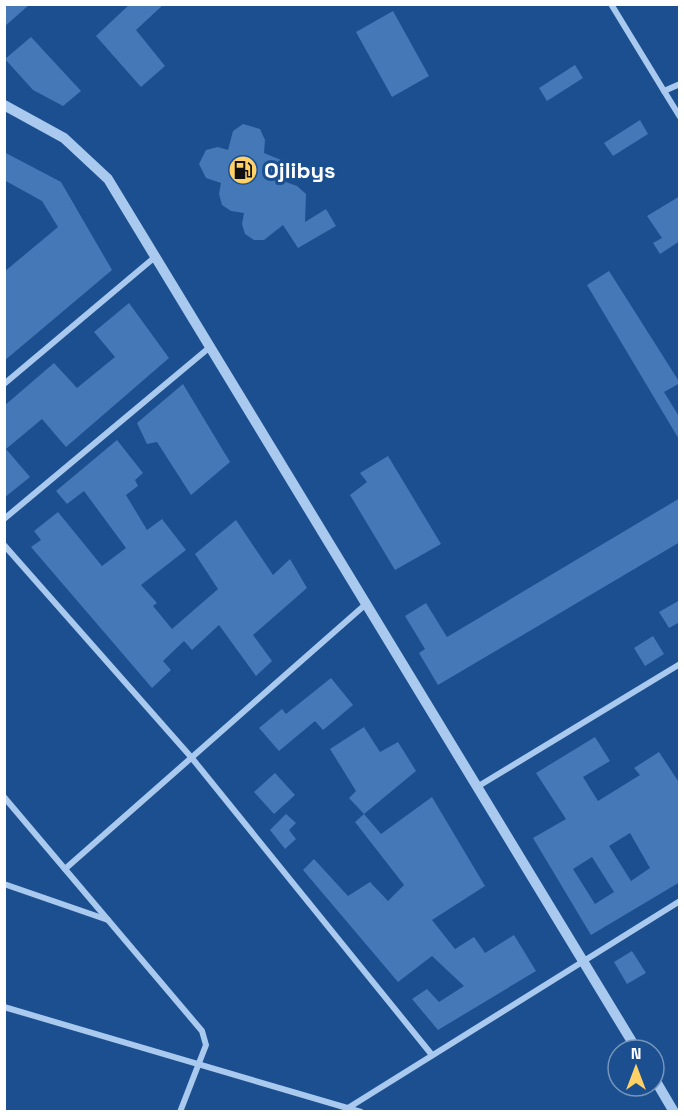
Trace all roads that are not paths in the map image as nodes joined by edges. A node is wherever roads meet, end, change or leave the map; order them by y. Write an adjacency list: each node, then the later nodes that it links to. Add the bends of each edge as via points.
1 (611, 4): 3 (street)
2 (680, 84): 3 (street)
3 (664, 91): 5 (street)
4 (4, 105): 6 (street, via 64,138 108,179)
5 (680, 117)
6 (155, 257): 7 (street); 8 (street)
7 (210, 347): 9 (street); 11 (street)
8 (4, 384)
9 (4, 519)
10 (4, 546): 13 (street)
11 (366, 604): 13 (street); 14 (street)
12 (680, 664): 14 (street)
13 (191, 757): 16 (street); 23 (street)
14 (477, 787): 20 (street)
15 (4, 797): 16 (street)
16 (65, 869): 19 (street)
17 (4, 884): 19 (street)
18 (680, 901): 20 (street)
19 (109, 921): 24 (street, via 202,1031 206,1046)
20 (583, 961): 22 (street); 23 (street)
21 (4, 1007): 24 (street)
22 (630, 1038)
23 (432, 1055): 26 (street)
24 (199, 1064): 26 (street); 27 (street)
25 (666, 1098): 29 (street)
26 (348, 1108): 28 (street)
27 (180, 1112)
28 (361, 1112)
29 (674, 1112)

